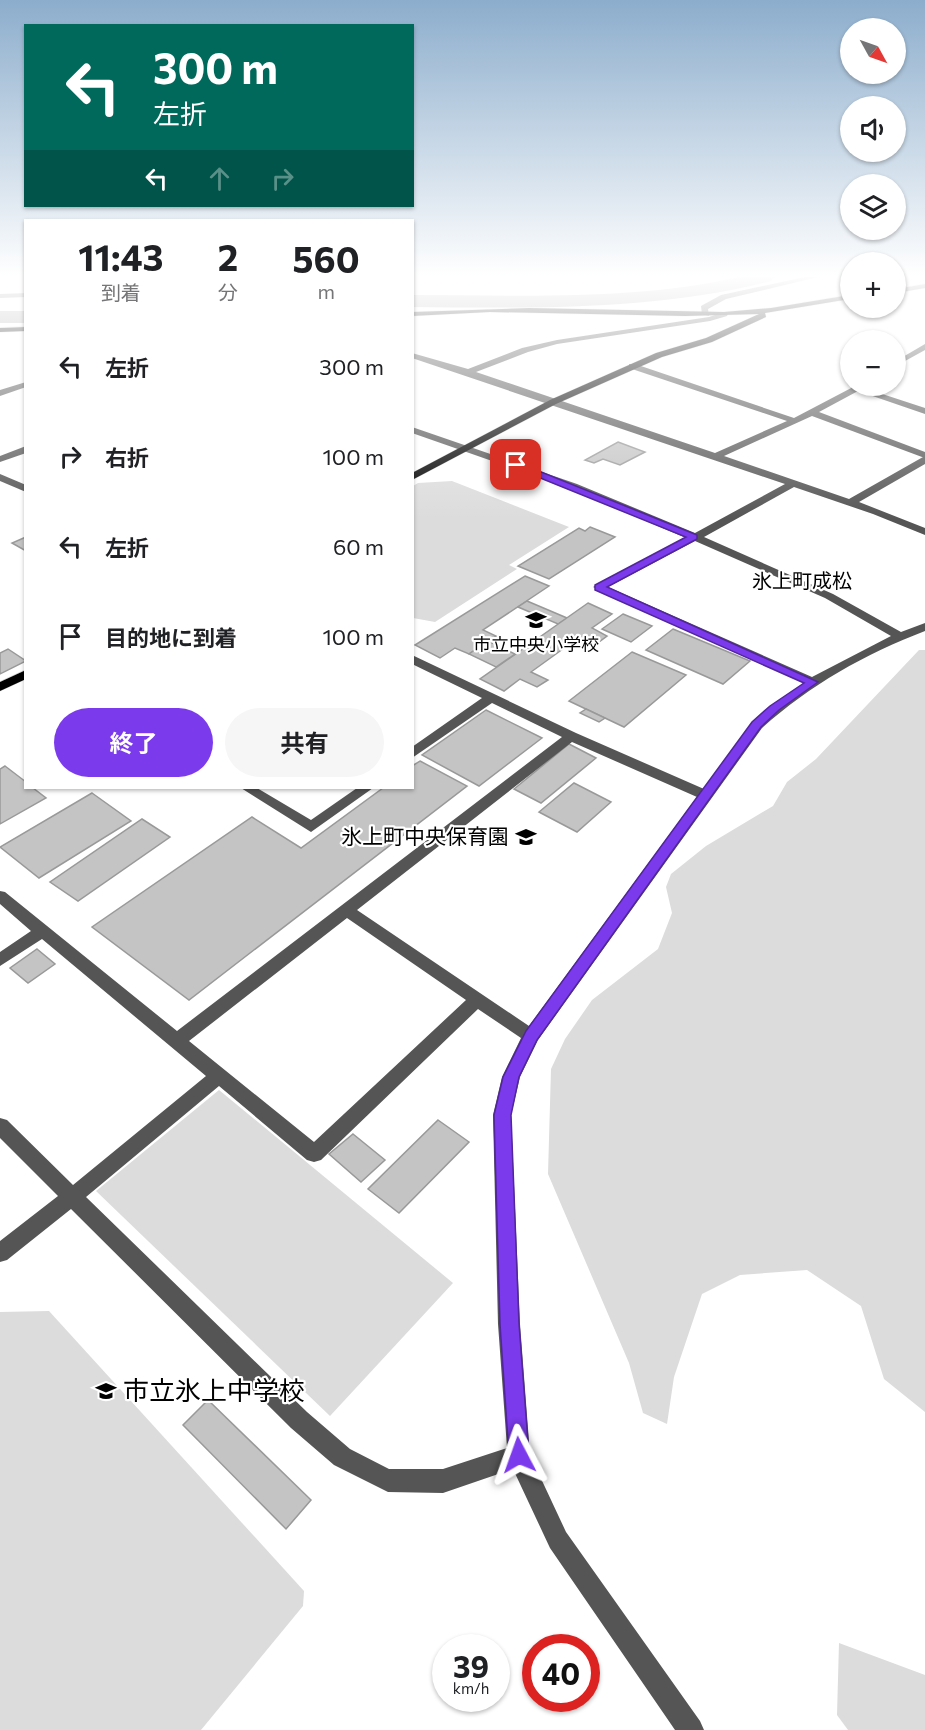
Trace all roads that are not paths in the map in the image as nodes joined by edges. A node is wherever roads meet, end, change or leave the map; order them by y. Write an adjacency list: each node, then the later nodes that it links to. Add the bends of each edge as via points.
1 (421, 358): 5 (street)
2 (505, 358): 5 (street)
3 (652, 358): 4 (main road)
4 (632, 366): 10 (main road); 13 (street)
5 (468, 372): 10 (street)
6 (24, 385): 7 (street)
7 (0, 393)
8 (842, 396): 12 (street)
9 (884, 396): 11 (street)
10 (553, 402): 15 (main road); 18 (street)
11 (925, 411)
12 (811, 412): 13 (street); 17 (street)
13 (795, 421): 18 (street)
14 (414, 431): 15 (street)
15 (464, 449): 21 (main road); 27 (street, via 573,486)
16 (24, 450): 19 (street)
17 (925, 454)
18 (715, 457): 23 (street)
19 (0, 459)
20 (925, 460): 25 (street)
21 (414, 476)
22 (0, 477): 24 (street)
23 (792, 484): 25 (street); 27 (street)
24 (24, 488)
25 (850, 503): 26 (street)
26 (925, 532)
27 (694, 537): 29 (street, via 829,596); 32 (street, via 599,588)
28 (925, 627): 29 (street)
29 (900, 636): 32 (street)
30 (414, 660): 34 (street)
31 (24, 675): 33 (main road)
32 (813, 682): 39 (street, via 756,725)
33 (0, 687)
34 (492, 697): 35 (street); 36 (street)
35 (570, 735): 39 (street); 41 (street)
36 (414, 753)
37 (250, 789): 38 (street, via 311,827)
38 (365, 789)
39 (706, 795): 45 (street)
40 (0, 896): 42 (street)
41 (346, 910): 44 (street); 46 (street)
42 (44, 930): 43 (street); 46 (street)
43 (0, 960)
44 (478, 999): 45 (street); 47 (street, via 314,1154)
45 (531, 1036): 51 (street, via 511,1077 502,1115 509,1324)
46 (177, 1041): 47 (street)
47 (219, 1076): 49 (street)
48 (0, 1126): 49 (street)
49 (72, 1197): 50 (street); 51 (street, via 299,1419 342,1456 388,1480 443,1481)
50 (0, 1252)
51 (519, 1455): 52 (street, via 558,1540)
52 (691, 1730)

